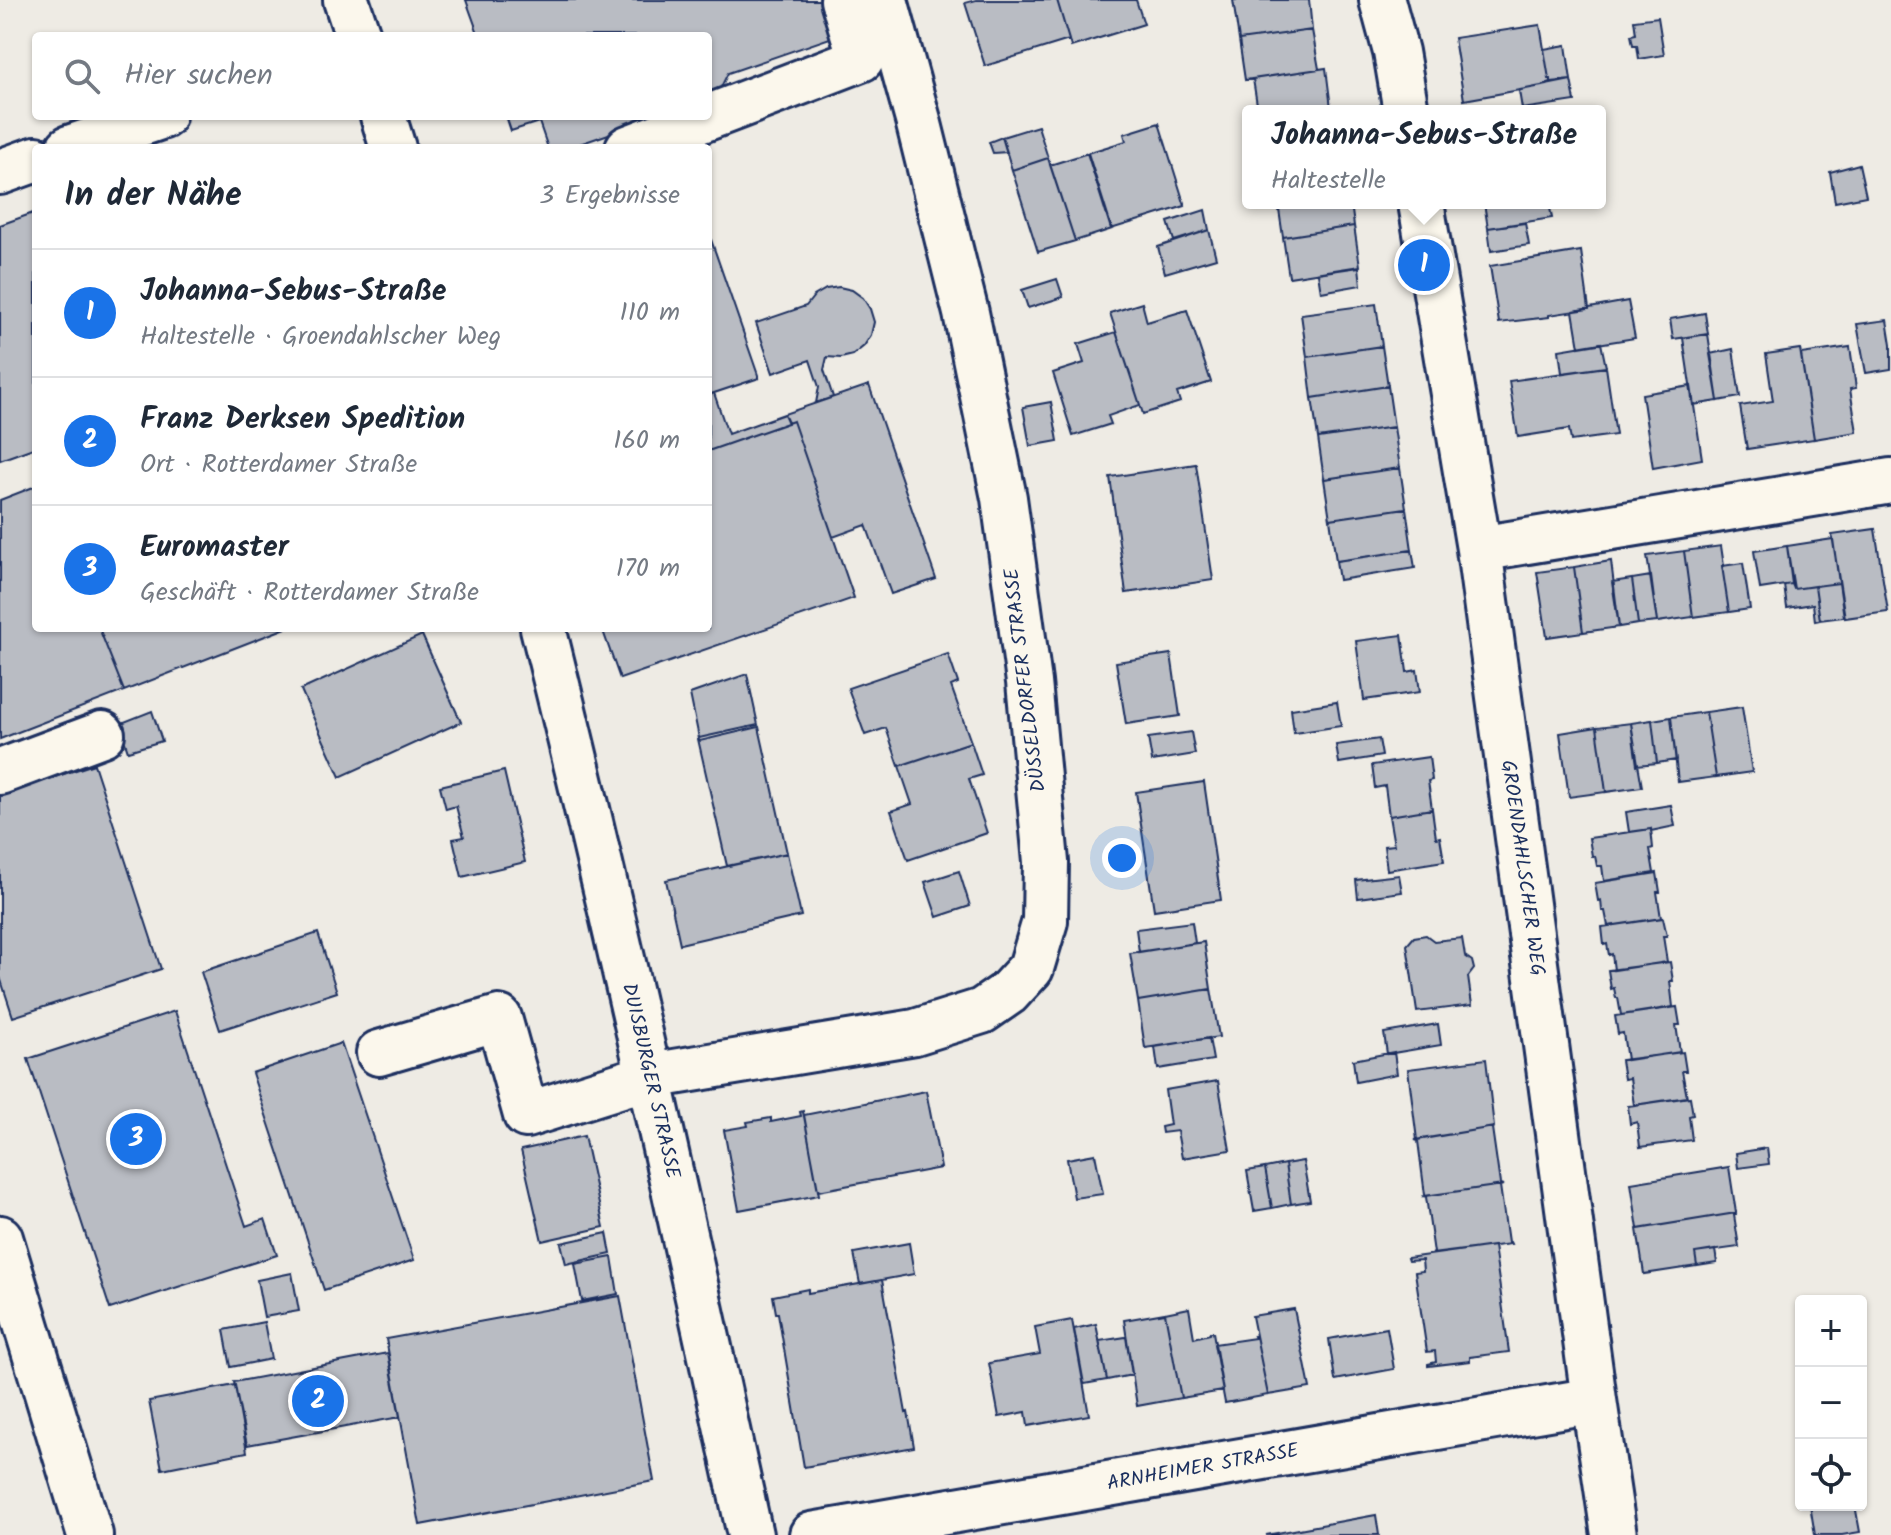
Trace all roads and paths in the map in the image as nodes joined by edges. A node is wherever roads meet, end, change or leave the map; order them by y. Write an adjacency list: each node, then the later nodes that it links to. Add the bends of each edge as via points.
1 (346, 0): 5 (street)
2 (843, 0): 6 (street)
3 (885, 0): 6 (street, DÜSSELDORFER STRASSE)
4 (1382, 0): 7 (street)
5 (357, 32)
6 (879, 53): 8 (street); 24 (street, DÜSSELDORFER STRASSE, via 966,313 1004,498 1032,712 1046,862 1045,921 1031,968 982,1011 915,1032)
7 (1405, 105)
8 (712, 116)
9 (151, 120): 12 (street)
10 (384, 120): 13 (street)
11 (702, 120): 14 (street)
12 (81, 144)
13 (392, 144)
14 (639, 144)
15 (32, 160): 16 (street)
16 (0, 172)
17 (1422, 209): 19 (street, GROENDAHLSCHER WEG)
18 (1891, 481): 19 (street)
19 (1479, 549): 26 (street, GROENDAHLSCHER WEG)
20 (544, 632): 24 (street, DUISBURGER STRASSE)
21 (102, 734): 22 (street)
22 (0, 772)
23 (379, 1053): 24 (street, DÜSSELDORFER STRASSE, via 499,1018 526,1115)
24 (650, 1076): 28 (street, DUISBURGER STRASSE)
25 (0, 1238): 27 (street)
26 (1594, 1400): 29 (street, ARNHEIMER STRASSE); 30 (street, GROENDAHLSCHER WEG)
27 (90, 1535)
28 (750, 1535)
29 (812, 1535)
30 (1614, 1535)

